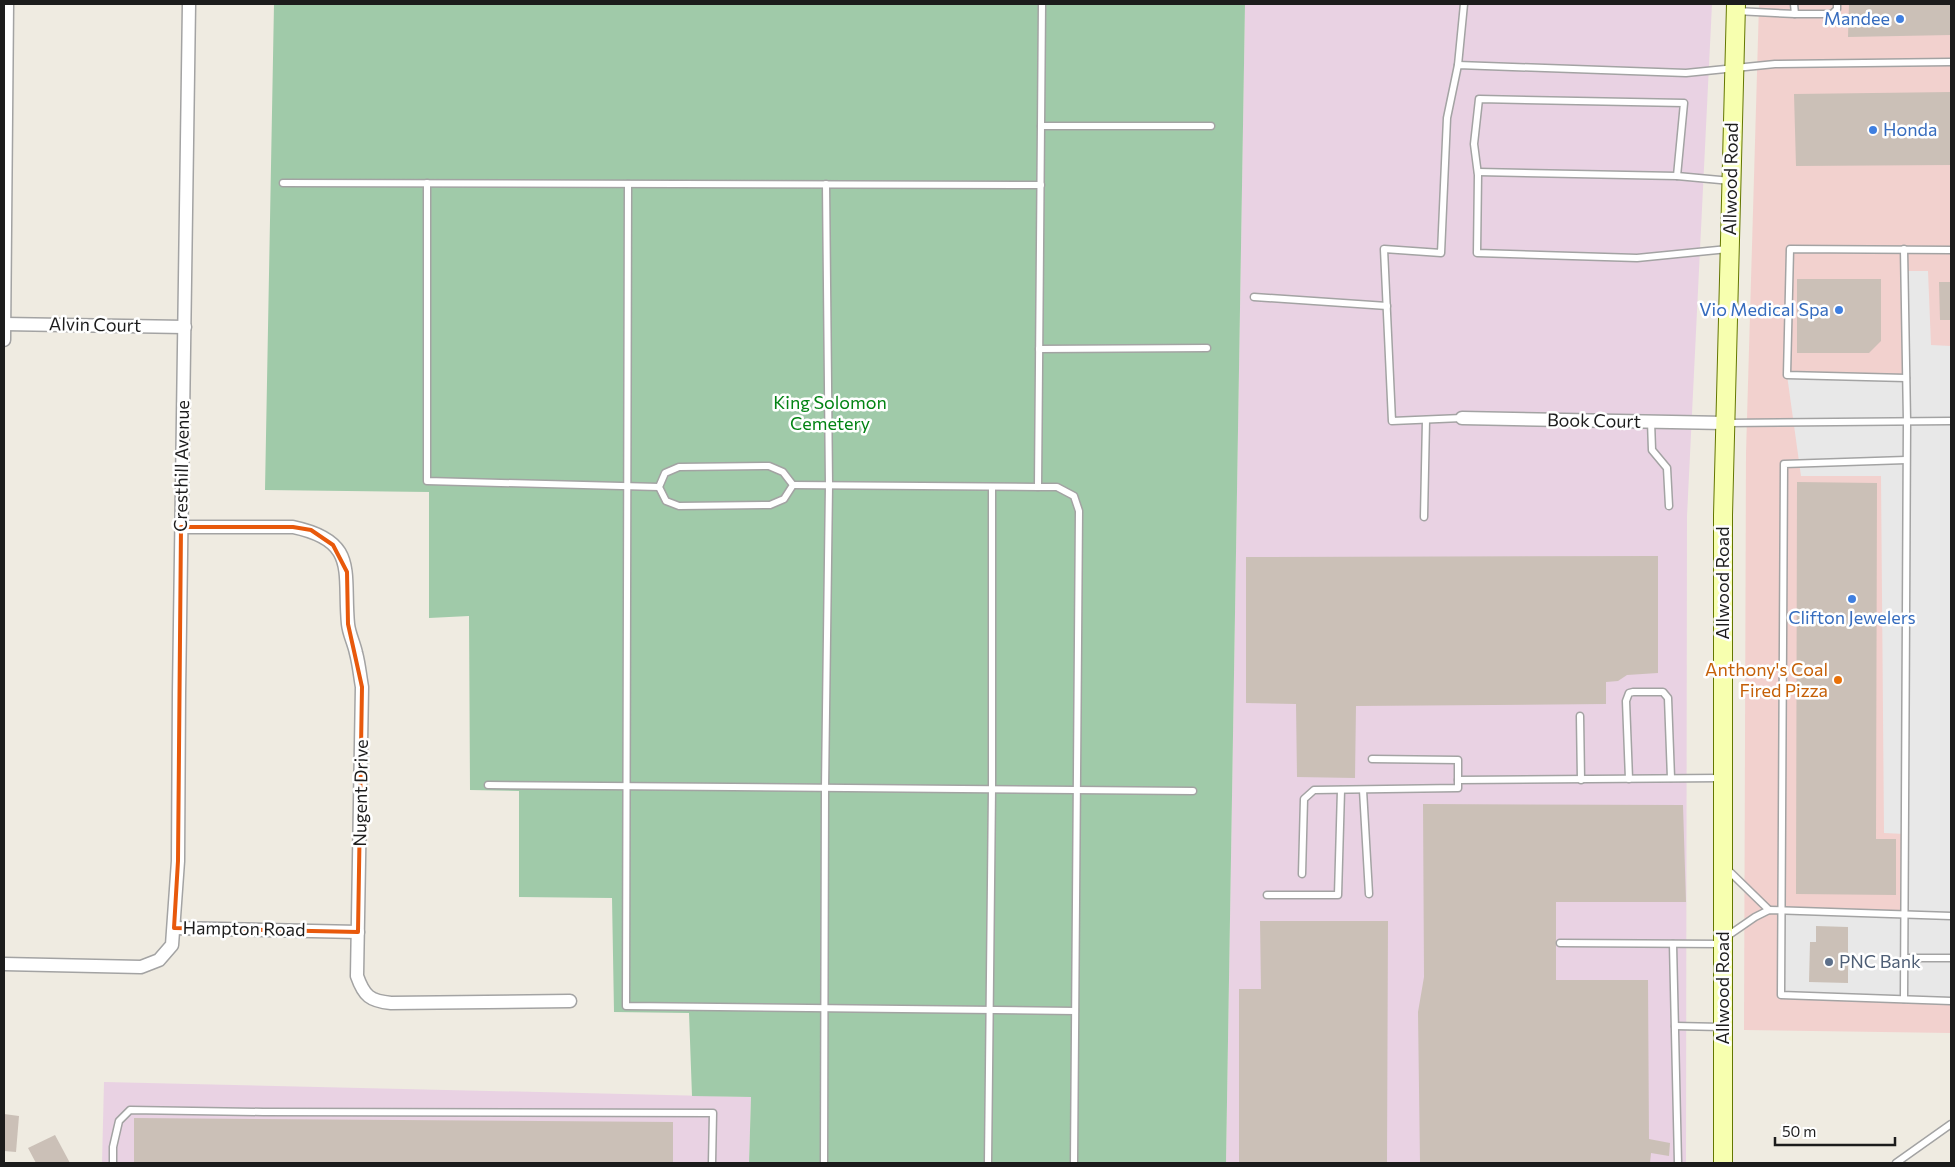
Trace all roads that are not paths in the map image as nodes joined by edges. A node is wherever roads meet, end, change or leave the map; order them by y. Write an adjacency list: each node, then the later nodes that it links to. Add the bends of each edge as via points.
1 (7, 4): 27 (street)
2 (189, 4): 28 (street, Cresthill Avenue)
3 (1042, 4): 12 (lane)
4 (1464, 4): 10 (lane)
5 (1794, 4): 8 (lane)
6 (1837, 4): 8 (lane, via 1832,14)
7 (1736, 8): 8 (lane); 11 (main road, Allwood Road)
8 (1794, 14)
9 (1951, 62): 11 (lane, via 1776,64)
10 (1458, 65): 11 (lane, via 1686,73); 26 (lane, via 1447,118 1441,252 1384,249)
11 (1734, 69): 16 (main road, Allwood Road)
12 (1041, 126): 13 (lane); 21 (lane)
13 (1211, 126)
14 (1478, 172): 15 (lane); 15 (lane, via 1474,144 1479,99 1684,103); 22 (lane, via 1477,254 1637,258)
15 (1677, 176): 16 (lane)
16 (1731, 181): 22 (main road, Allwood Road)
17 (283, 183): 18 (lane)
18 (427, 183): 19 (lane); 40 (lane, via 427,481)
19 (628, 184): 20 (lane); 40 (lane)
20 (826, 184): 21 (lane); 42 (lane)
21 (1041, 185): 31 (lane)
22 (1730, 249): 38 (main road, Allwood Road)
23 (1904, 250): 24 (lane); 32 (lane); 32 (lane, via 1790,249 1786,375)
24 (1951, 250)
25 (1254, 297): 26 (lane)
26 (1386, 306): 34 (lane, via 1392,421)
27 (4, 324): 28 (street, Alvin Court); 29 (street)
28 (185, 327): 48 (street, Cresthill Avenue)
29 (4, 340)
30 (1207, 348): 31 (lane)
31 (1039, 349): 45 (lane)
32 (1906, 378): 35 (lane)
33 (1462, 418): 34 (lane); 37 (street, Book Court)
34 (1426, 420): 47 (lane)
35 (1907, 421): 36 (lane); 38 (lane); 39 (lane)
36 (1951, 421)
37 (1651, 422): 38 (street, Book Court); 46 (lane, via 1652,450 1666,468)
38 (1726, 423): 52 (main road, Allwood Road)
39 (1906, 460): 69 (lane, via 1784,464); 70 (lane)
40 (627, 485): 44 (lane); 57 (lane)
41 (794, 485): 42 (lane); 44 (lane, via 783,472 769,466 724,466 679,467 665,473); 44 (lane, via 784,499 770,505 679,506 666,501)
42 (829, 485): 43 (lane); 58 (lane)
43 (992, 486): 45 (lane); 59 (lane)
44 (659, 487)
45 (1038, 487): 60 (lane, via 1057,486 1074,496 1079,511)
46 (1669, 506)
47 (1424, 517)
48 (181, 527): 72 (street, Cresthill Avenue, via 178,861); 73 (street, Nugent Drive, via 293,527 311,530 334,545 342,556 347,572 348,624 362,688)
49 (1580, 716): 55 (lane)
50 (1372, 759): 54 (lane, via 1458,760)
51 (1671, 778): 52 (lane); 53 (lane); 53 (lane, via 1668,698 1663,692 1633,692 1629,693 1626,701)
52 (1723, 778): 64 (main road, Allwood Road)
53 (1629, 779): 55 (lane)
54 (1458, 780): 55 (lane); 62 (lane, via 1458,788)
55 (1581, 780)
56 (488, 786): 57 (lane)
57 (626, 786): 58 (lane); 83 (lane, via 626,1006)
58 (825, 788): 59 (lane); 83 (lane)
59 (992, 789): 60 (lane); 84 (lane)
60 (1077, 790): 63 (lane); 85 (lane)
61 (1341, 790): 62 (lane); 65 (lane, via 1314,790 1304,799); 67 (lane, via 1338,895)
62 (1363, 790): 66 (lane)
63 (1193, 791)
64 (1724, 865): 68 (lane); 74 (main road, Allwood Road)
65 (1302, 874)
66 (1369, 894)
67 (1267, 895)
68 (1769, 910): 69 (lane); 74 (lane)
69 (1783, 910): 70 (lane); 80 (lane, via 1781,995)
70 (1904, 915): 71 (lane); 77 (lane)
71 (1951, 916)
72 (174, 928): 73 (street, Hampton Road); 79 (street, Hampton Road, via 172,945 159,960 141,967)
73 (358, 932): 81 (street, Nugent Drive, via 357,976 371,999 381,1002)
74 (1723, 942): 76 (lane); 87 (main road, Allwood Road)
75 (1560, 943): 76 (lane)
76 (1673, 944): 86 (lane)
77 (1904, 958): 78 (lane); 80 (lane)
78 (1951, 958)
79 (4, 964)
80 (1904, 999): 82 (lane)
81 (570, 1001)
82 (1951, 1001)
83 (824, 1008): 84 (lane); 91 (lane)
84 (989, 1010): 85 (lane); 92 (lane)
85 (1075, 1011): 93 (lane)
86 (1675, 1026): 87 (lane); 94 (lane)
87 (1723, 1027): 95 (main road, Allwood Road)
88 (1951, 1124): 96 (lane)
89 (113, 1163): 90 (lane, via 119,1121 130,1110 713,1113)
90 (712, 1163)
91 (824, 1163)
92 (988, 1163)
93 (1074, 1163)
94 (1678, 1163)
95 (1723, 1163)
96 (1896, 1163)

